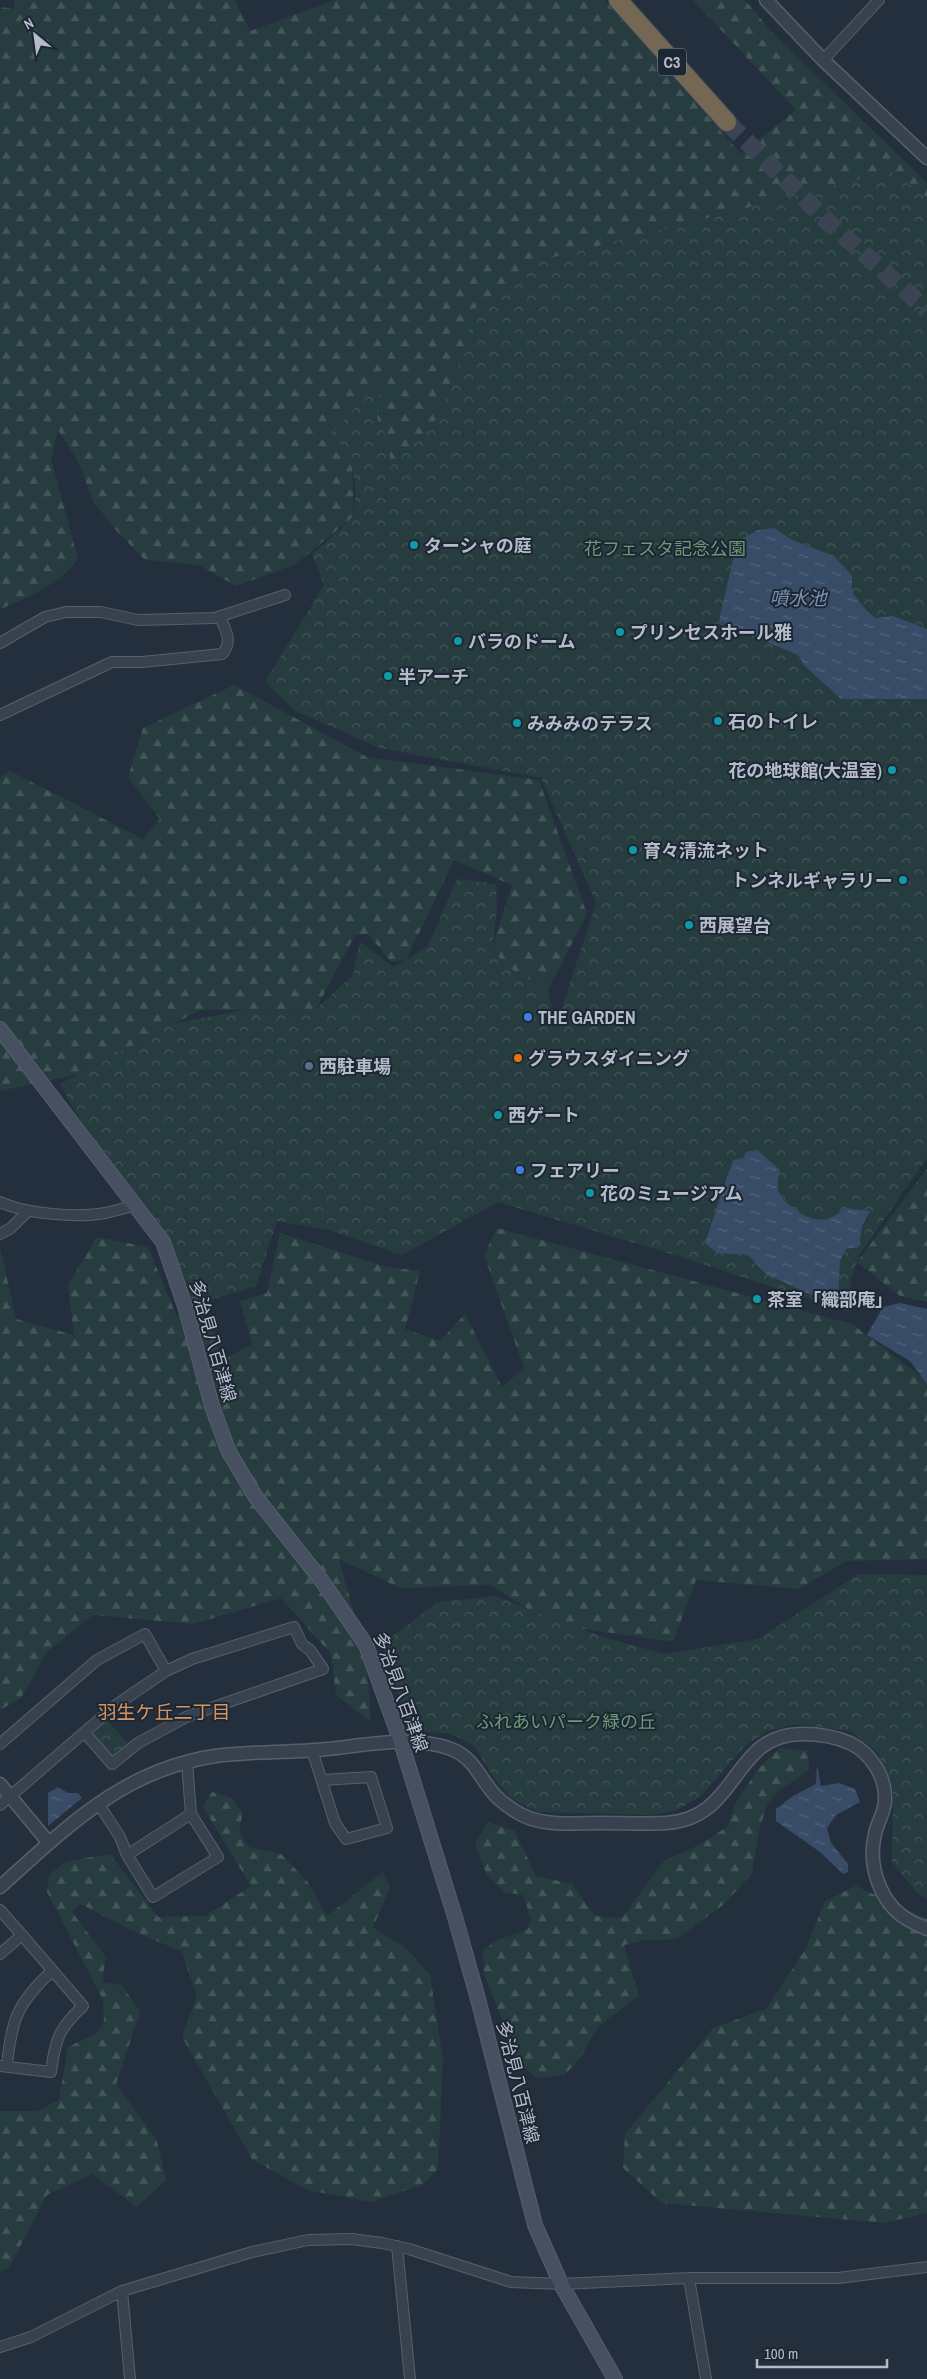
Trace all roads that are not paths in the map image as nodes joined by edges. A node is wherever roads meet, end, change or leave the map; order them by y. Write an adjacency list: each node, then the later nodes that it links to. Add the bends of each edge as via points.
1 (618, 0): 2 (highway, C3, via 730,120)
2 (625, 0)
3 (766, 0): 5 (street)
4 (879, 0): 5 (street)
5 (823, 60): 6 (street)
6 (927, 158)
7 (286, 595): 8 (street)
8 (220, 617): 9 (street, via 138,620 102,612 66,612 45,617); 10 (street, via 228,638 228,648 222,654 112,662)
9 (0, 642)
10 (0, 715)
11 (0, 1029): 13 (main road, 多治見八百津線)
12 (0, 1202): 14 (street)
13 (135, 1205): 14 (street, via 103,1214); 18 (main road, 多治見八百津線, via 163,1242 228,1450 255,1496 358,1630)
14 (28, 1212): 15 (street, via 12,1228)
15 (0, 1234)
16 (166, 1671): 17 (street, via 116,1705); 17 (street, via 192,1659 294,1627 302,1644 323,1669 188,1716 138,1743 112,1764); 19 (street, via 145,1634 98,1660)
17 (85, 1733): 24 (street)
18 (401, 1742): 20 (street); 32 (street, via 434,1744 456,1751 470,1760 492,1792 508,1807 527,1818 549,1823 667,1823 691,1818 710,1807 751,1756 770,1740 789,1734 812,1734 851,1744 870,1759 884,1785 886,1802 875,1834 872,1864 878,1884 900,1915); 40 (main road, 多治見八百津線, via 478,1999 535,2225)
19 (0, 1744)
20 (312, 1750): 21 (street, via 216,1756); 22 (street)
21 (186, 1762): 25 (street, via 130,1783); 27 (street)
22 (322, 1780): 22 (street, via 335,1822 346,1838 387,1828 371,1777)
23 (0, 1784): 24 (street)
24 (10, 1796): 26 (street); 28 (street)
25 (98, 1803): 28 (street); 29 (street, via 120,1837)
26 (0, 1805)
27 (192, 1814): 29 (street); 29 (street, via 218,1857 153,1897)
28 (49, 1843): 30 (street)
29 (127, 1855)
30 (0, 1887)
31 (0, 1910): 33 (street)
32 (927, 1929)
33 (22, 1935): 34 (street); 35 (street)
34 (0, 1954)
35 (52, 1971): 36 (street, via 27,1996 19,2010 9,2037); 36 (street, via 83,2006 58,2034 52,2072)
36 (4, 2066)
37 (397, 2246): 40 (street, via 511,2282); 41 (street, via 351,2240 308,2240 200,2266); 44 (street)
38 (927, 2267): 39 (street, via 838,2278)
39 (689, 2278): 40 (street); 46 (street)
40 (561, 2284): 45 (main road, 多治見八百津線)
41 (122, 2291): 42 (street, via 31,2336); 43 (street)
42 (0, 2347)
43 (130, 2379)
44 (410, 2379)
45 (615, 2379)
46 (706, 2379)

